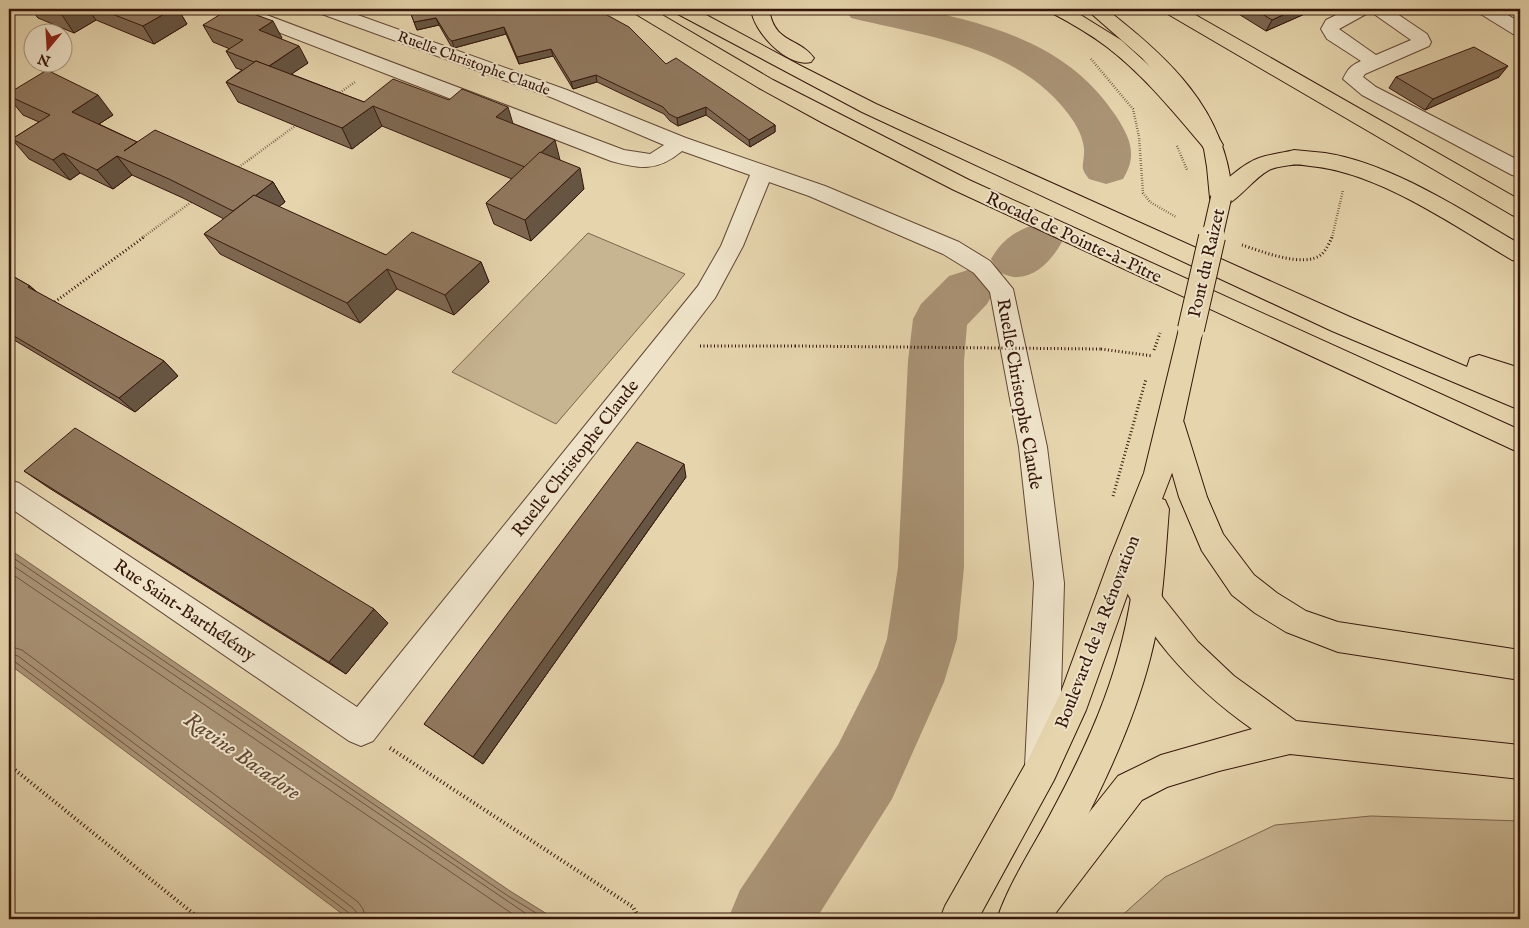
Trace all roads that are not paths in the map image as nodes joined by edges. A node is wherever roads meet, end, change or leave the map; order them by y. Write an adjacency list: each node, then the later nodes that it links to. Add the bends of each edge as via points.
1 (235, 9): 15 (street, via 618,156 653,162)
2 (325, 9): 15 (street, Ruelle Christophe Claude, via 560,94)
3 (640, 9): 24 (main road, Rocade de Pointe-à-Pitre, via 731,65 827,118 1080,241)
4 (682, 9): 14 (main road, Rocade de Pointe-à-Pitre, via 794,70)
5 (760, 9): 14 (main road, via 763,22 772,36)
6 (1058, 9): 16 (main road, via 1099,33 1136,64)
7 (1094, 9): 16 (main road, Pont du Raizet, via 1173,79 1197,113)
8 (1172, 9): 20 (main road)
9 (1362, 9): 13 (street, via 1332,24 1330,29)
10 (1375, 9): 13 (street, via 1422,42)
11 (1485, 9): 12 (street)
12 (1520, 30)
13 (1374, 62): 17 (street, via 1357,70 1353,79 1369,91)
14 (933, 138): 22 (main road, Rocade de Pointe-à-Pitre)
15 (679, 143): 18 (street, Ruelle Christophe Claude)
16 (1213, 145): 19 (main road, Pont du Raizet)
17 (1520, 170)
18 (763, 171): 35 (street, Ruelle Christophe Claude, via 732,246 707,292); 38 (street, Ruelle Christophe Claude, via 951,248 982,267 1001,289 1033,447 1048,583)
19 (1221, 198): 21 (main road, via 1267,163 1291,158 1316,159 1346,165 1399,186); 23 (main road, Pont du Raizet, bridge)
20 (1520, 210)
21 (1520, 254)
22 (1341, 324): 25 (main road, via 1392,333); 26 (main road, Rocade de Pointe-à-Pitre)
23 (1192, 329): 27 (main road, Boulevard de la Rénovation)
24 (1302, 341): 28 (main road, Rocade de Pointe-à-Pitre); 29 (main road)
25 (1520, 378)
26 (1520, 400)
27 (1171, 422): 30 (main road, Boulevard de la Rénovation); 34 (main road, via 1193,497 1212,542 1243,585 1266,603 1297,622 1338,637)
28 (1520, 442)
29 (1520, 462)
30 (1158, 473): 32 (main road, Boulevard de la Rénovation); 33 (main road, Boulevard de la Rénovation)
31 (9, 492): 35 (street, Rue Saint-Barthélémy)
32 (1125, 558): 33 (main road); 38 (main road, Boulevard de la Rénovation, via 1075,699)
33 (1145, 601): 36 (main road, via 1169,632 1215,680); 40 (main road, Boulevard de la Rénovation, via 1134,659 1108,732)
34 (1520, 665)
35 (361, 729)
36 (1290, 737): 37 (main road); 41 (main road, via 1161,772 1130,788)
37 (1520, 762)
38 (1042, 768): 39 (main road, Boulevard de la Rénovation)
39 (958, 919)
40 (1015, 919)
41 (1028, 919)

